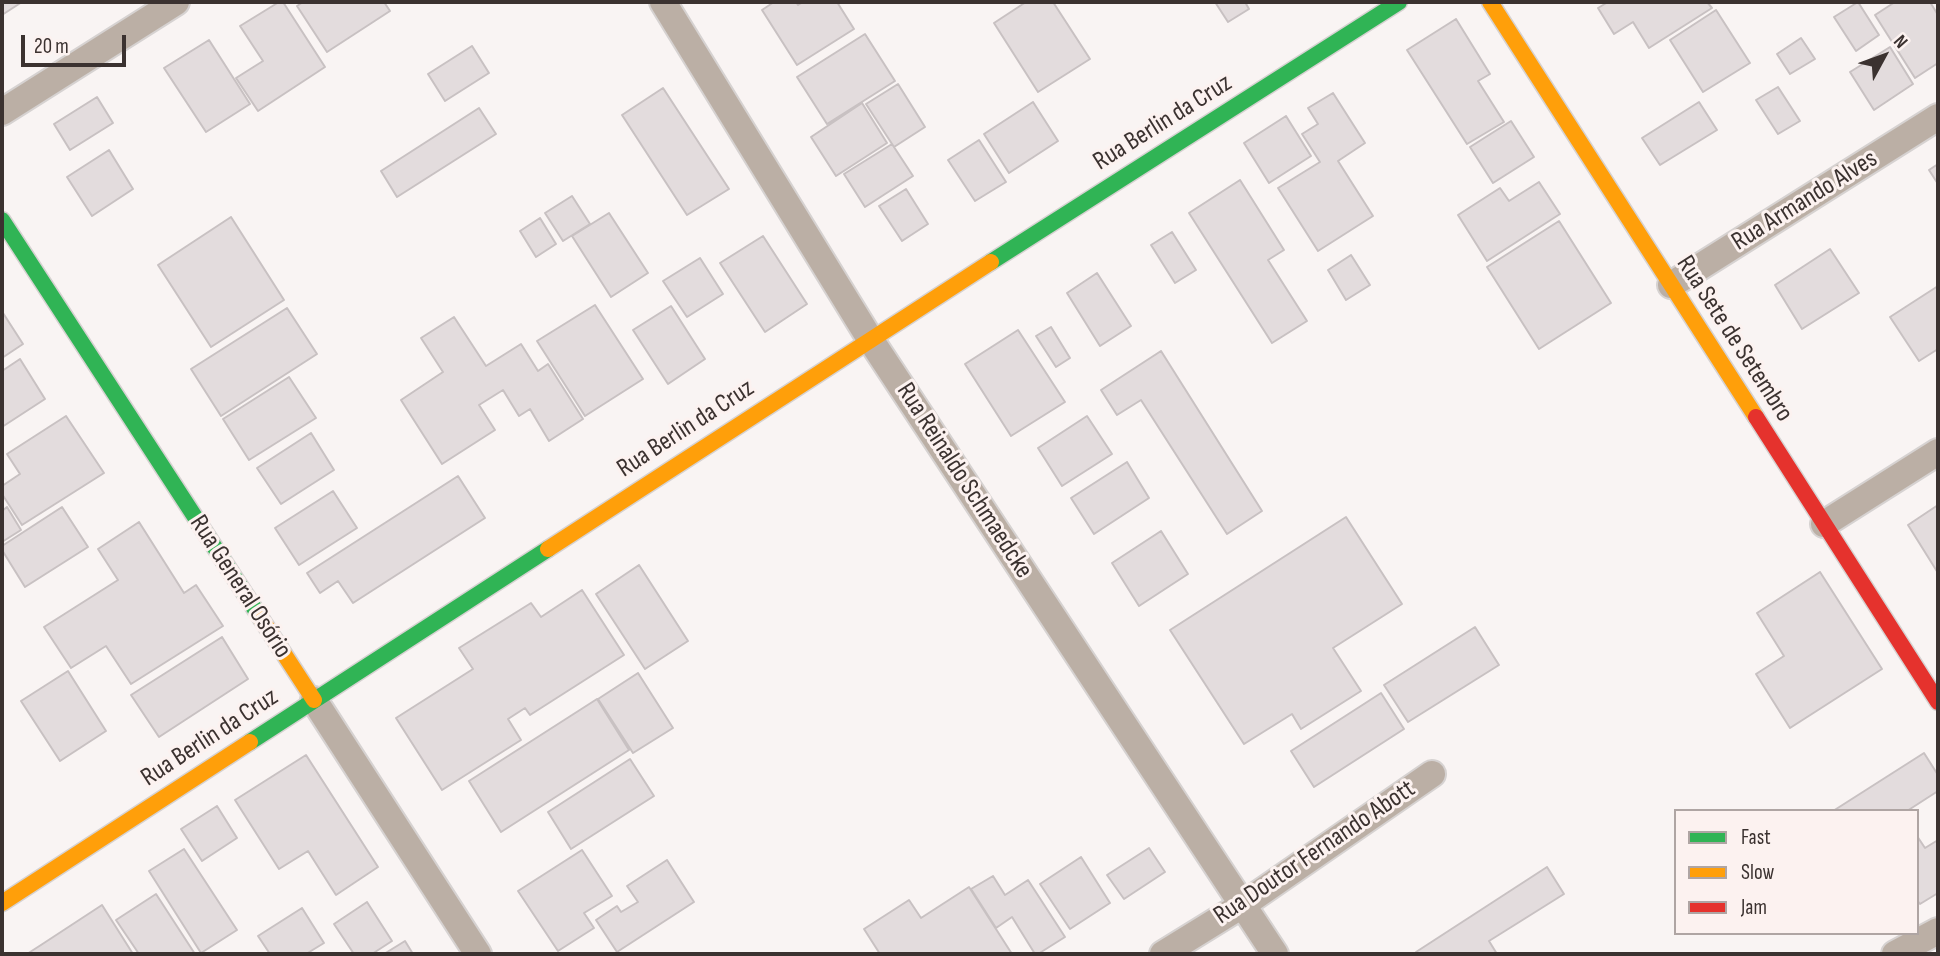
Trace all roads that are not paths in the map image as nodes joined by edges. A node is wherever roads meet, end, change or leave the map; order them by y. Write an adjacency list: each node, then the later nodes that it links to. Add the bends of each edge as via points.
1 (176, 2): 5 (street)
2 (663, 2): 9 (street, Rua Reinaldo Schmaedcke)
3 (1399, 2): 9 (street, Rua Berlin da Cruz)
4 (1490, 2): 8 (street, Rua Sete de Setembro)
5 (2, 112)
6 (1938, 117): 8 (street, Rua Armando Alves)
7 (2, 220): 12 (street, Rua General Osório)
8 (1671, 285): 11 (street, Rua Sete de Setembro)
9 (870, 339): 12 (street, Rua Berlin da Cruz); 16 (street, Rua Reinaldo Schmaedcke)
10 (1938, 452): 11 (street)
11 (1824, 524): 13 (street, Rua Sete de Setembro)
12 (314, 700): 15 (street, Rua Berlin da Cruz); 18 (street, Rua General Osório)
13 (1938, 702)
14 (1432, 774): 16 (street, Rua Doutor Fernando Abott)
15 (2, 903)
16 (1244, 904): 19 (street, Rua Doutor Fernando Abott); 20 (street, Rua Reinaldo Schmaedcke)
17 (1938, 931): 21 (street)
18 (478, 954)
19 (1163, 954)
20 (1275, 954)
21 (1895, 954)

